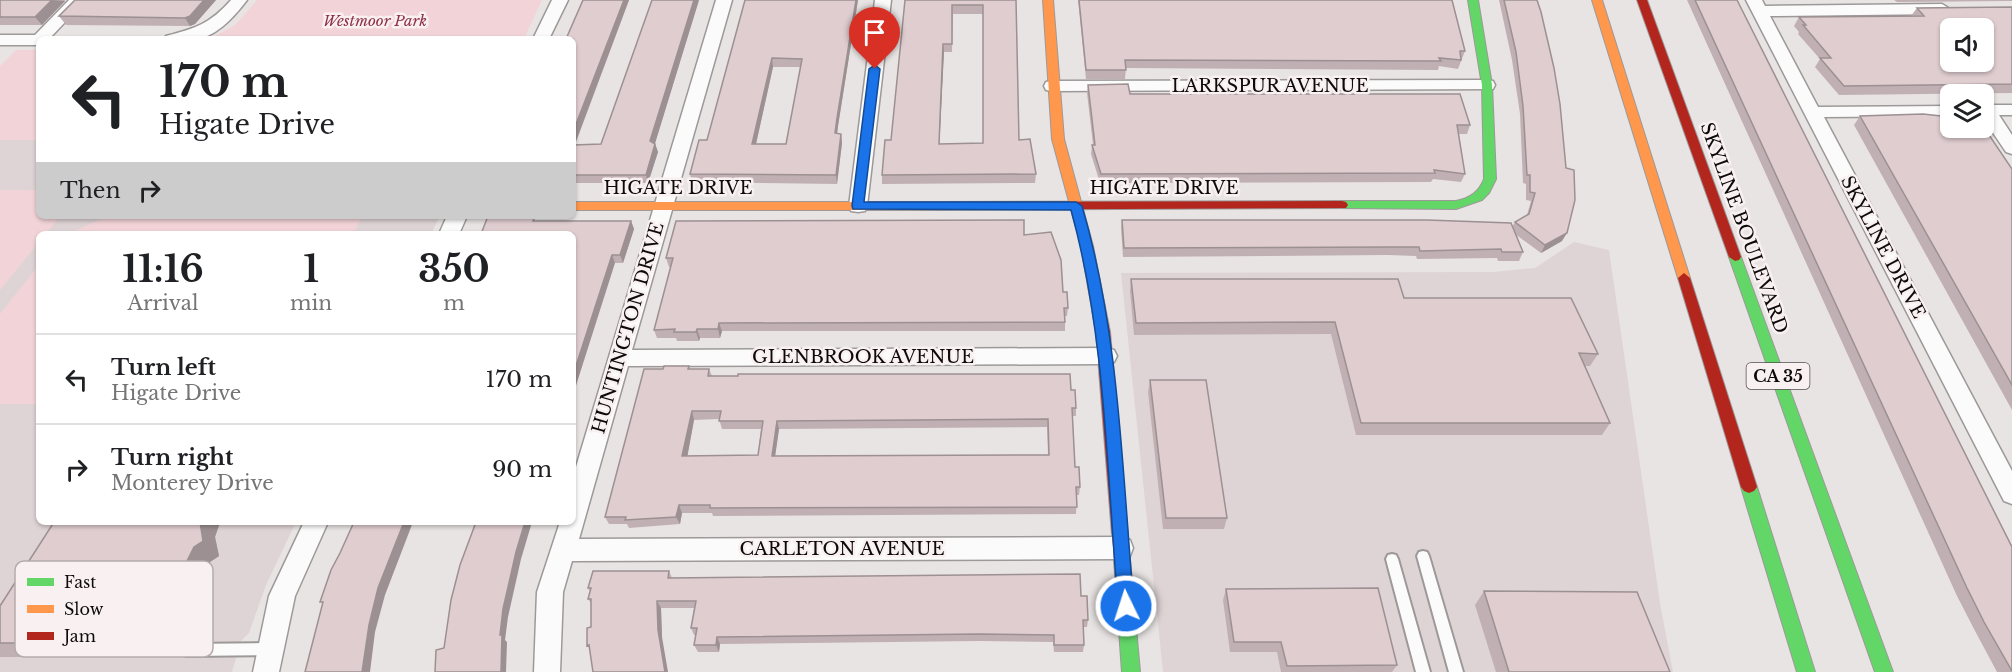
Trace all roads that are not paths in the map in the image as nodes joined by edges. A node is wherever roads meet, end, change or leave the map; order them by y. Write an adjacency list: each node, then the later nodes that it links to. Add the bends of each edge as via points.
1 (78, 0): 12 (street)
2 (239, 0): 13 (street, via 223,20)
3 (560, 0): 14 (street)
4 (724, 0): 26 (street, HUNTINGTON DRIVE)
5 (883, 0): 27 (street)
6 (1048, 0): 18 (street)
7 (1473, 0): 17 (street, HIGATE DRIVE)
8 (1597, 0): 45 (street)
9 (1642, 0): 46 (street, SKYLINE BOULEVARD / CA 35)
10 (1757, 6): 11 (street); 22 (street, SKYLINE DRIVE)
11 (1955, 9)
12 (42, 36)
13 (199, 36)
14 (543, 36)
15 (36, 39): 16 (street)
16 (0, 40)
17 (1487, 85): 18 (street, LARKSPUR AVENUE); 28 (street, HIGATE DRIVE, via 1489,183 1482,195 1467,203)
18 (1052, 86): 28 (street, via 1060,150)
19 (1994, 110): 20 (street)
20 (2012, 110)
21 (1940, 111): 22 (street)
22 (1812, 112): 31 (street, SKYLINE DRIVE)
23 (1994, 122): 24 (street)
24 (2012, 147)
25 (576, 206): 26 (street, HIGATE DRIVE)
26 (664, 206): 27 (street, HIGATE DRIVE); 30 (street, HUNTINGTON DRIVE)
27 (858, 206): 28 (street, HIGATE DRIVE)
28 (1076, 206): 29 (street, via 1095,281)
29 (1106, 356): 30 (street, GLENBROOK AVENUE); 35 (street)
30 (620, 358): 32 (street, HUNTINGTON DRIVE)
31 (2012, 494)
32 (576, 507)
33 (315, 525): 40 (street, via 282,596)
34 (571, 525): 36 (street)
35 (1121, 548): 36 (street, CARLETON AVENUE); 42 (street)
36 (564, 550): 41 (street, via 550,592)
37 (1423, 556): 44 (lane)
38 (1392, 559): 43 (lane)
39 (213, 654): 40 (lane)
40 (268, 661)
41 (548, 672)
42 (1131, 672)
43 (1423, 672)
44 (1456, 672)
45 (1806, 672)
46 (1884, 672)

